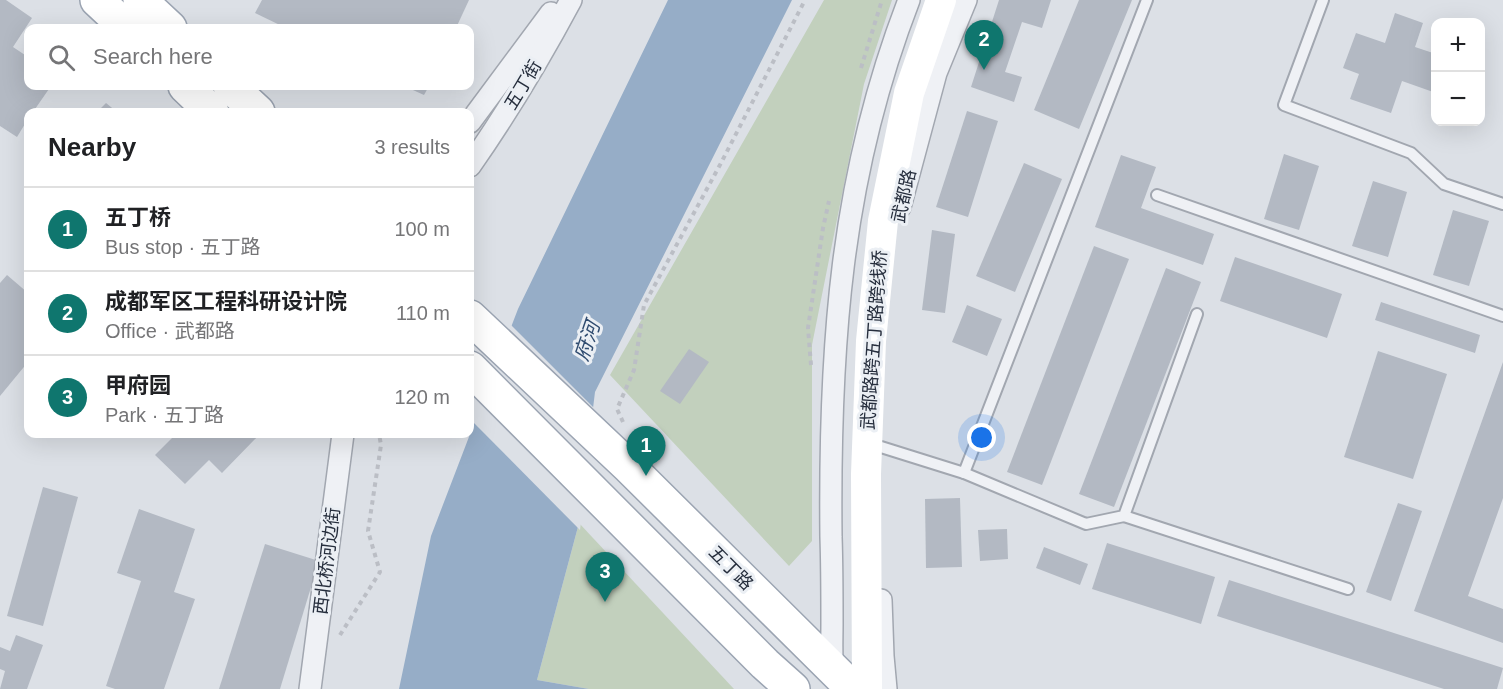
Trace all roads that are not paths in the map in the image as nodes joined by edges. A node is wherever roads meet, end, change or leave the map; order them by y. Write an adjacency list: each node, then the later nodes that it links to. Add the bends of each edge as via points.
1 (97, 0): 10 (main road)
2 (140, 0): 11 (main road)
3 (560, 0): 16 (street, 五丁街)
4 (571, 0): 17 (street, 五丁街, via 538,61)
5 (909, 0): 29 (street, via 868,125 839,288 830,443)
6 (941, 0): 32 (street, 武都路跨五丁路跨线桥, via 909,93 883,221 871,341 866,474)
7 (966, 0): 25 (street, 武都路, via 936,73 900,204 886,327)
8 (1147, 0): 26 (lane)
9 (1323, 0): 19 (lane, via 1284,105 1410,153 1444,184)
10 (123, 24)
11 (166, 24)
12 (189, 90): 14 (main road)
13 (234, 90): 15 (main road)
14 (208, 108)
15 (254, 108)
16 (474, 117)
17 (474, 160)
18 (1157, 195): 21 (lane)
19 (1503, 204)
20 (1197, 314): 27 (lane)
21 (1503, 316)
22 (474, 321): 29 (main road, 五丁路, via 629,467)
23 (474, 372): 31 (main road)
24 (342, 438): 30 (street, 西北桥河边街)
25 (881, 447): 26 (lane); 33 (street, 武都路, via 882,657)
26 (964, 473): 27 (lane, via 1086,524)
27 (1124, 516): 28 (lane)
28 (1348, 589)
29 (840, 682)
30 (310, 689)
31 (793, 689)
32 (867, 689)
33 (886, 689)

